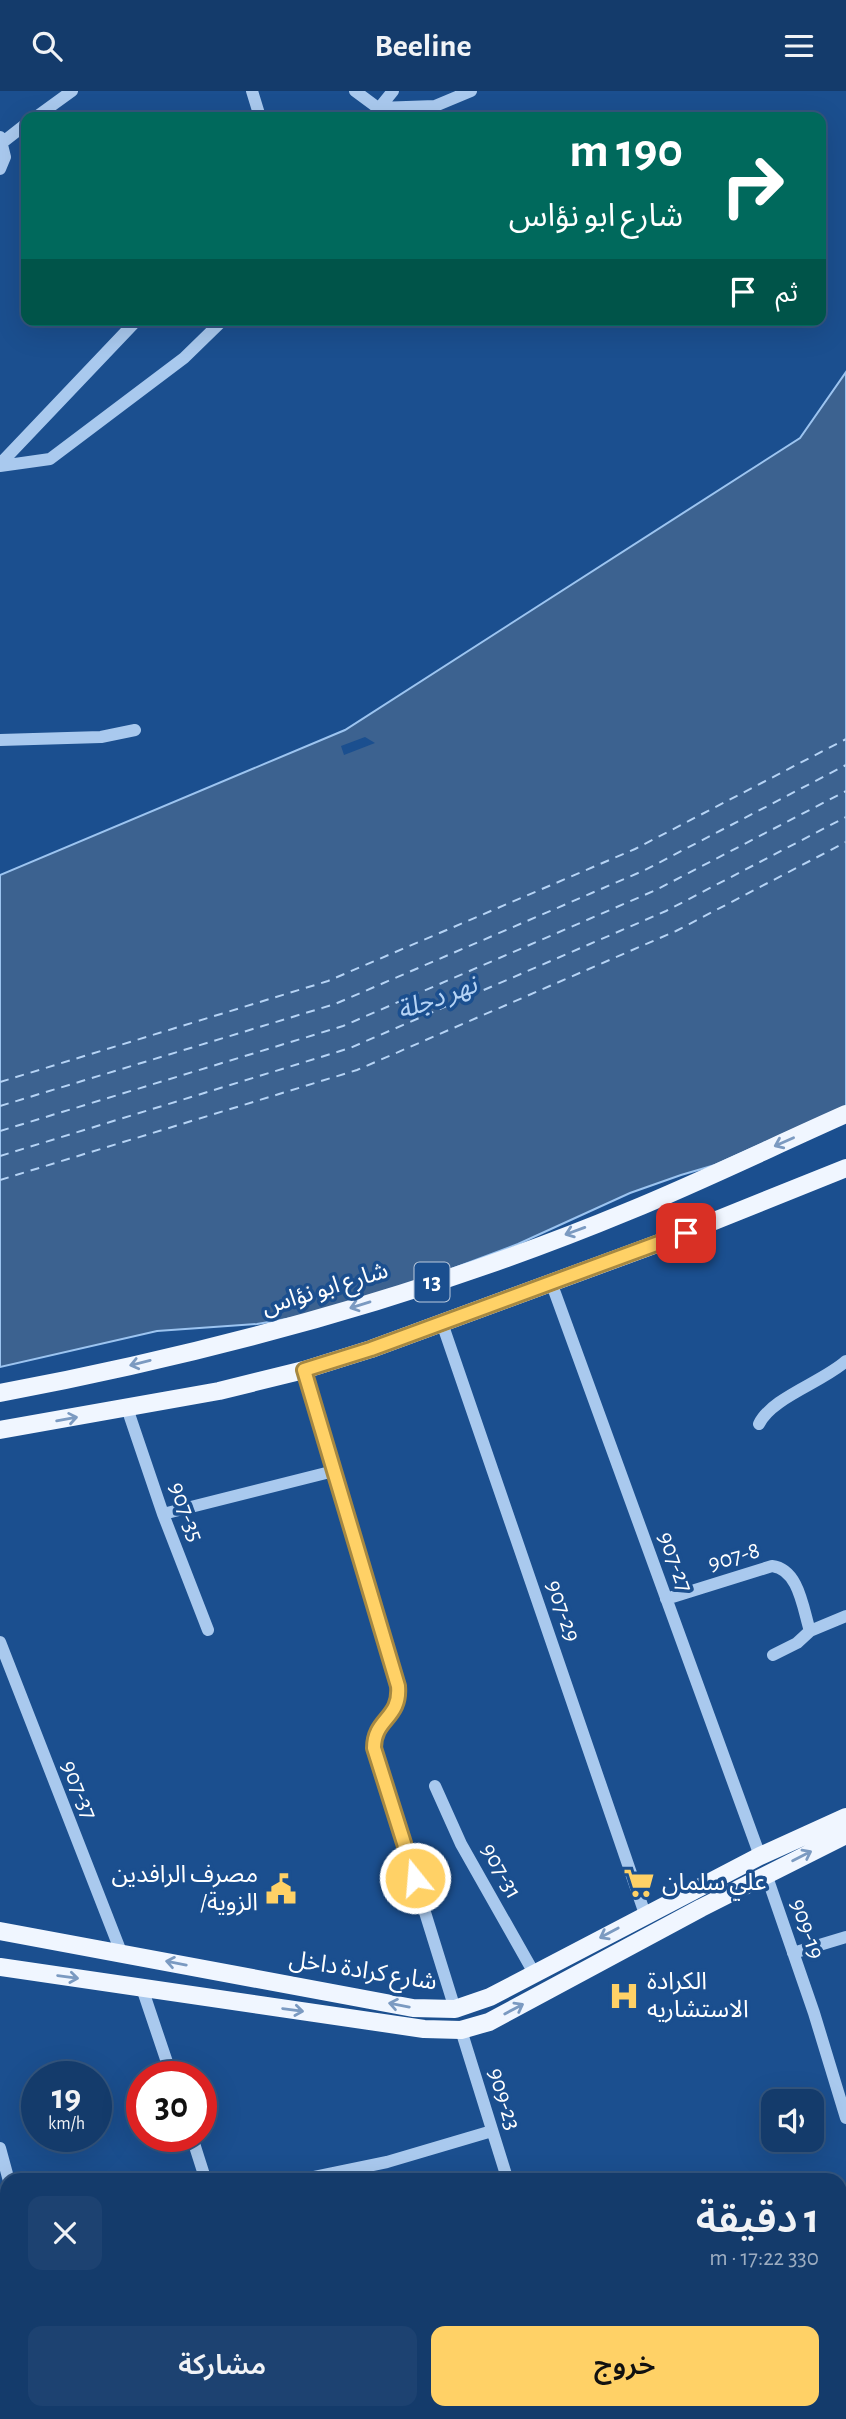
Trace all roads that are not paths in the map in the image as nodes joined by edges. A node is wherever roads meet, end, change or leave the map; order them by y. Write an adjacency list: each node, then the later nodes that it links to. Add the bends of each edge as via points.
1 (72, 91): 6 (street)
2 (251, 91): 7 (street)
3 (355, 91): 8 (street)
4 (393, 91): 9 (street)
5 (471, 91): 10 (street, via 435,106)
6 (43, 112)
7 (258, 112)
8 (374, 112)
9 (376, 112)
10 (384, 112)
11 (21, 127): 12 (street)
12 (1, 139): 13 (street, via 5,157)
13 (0, 170)
14 (131, 326): 16 (street)
15 (217, 326): 16 (street, via 184,358 50,459)
16 (0, 465)
17 (135, 730): 18 (street, via 101,737)
18 (0, 740)
19 (846, 1114): 25 (main road, شارع ابو نؤاس / 13, one-way to 25, via 628,1212 465,1272 286,1328)
20 (846, 1168): 21 (main road, 13, via 698,1229)
21 (551, 1282): 22 (main road, 13); 31 (street, 907-27)
22 (442, 1323): 24 (main road, 13); 42 (street, 907-29)
23 (846, 1361): 27 (street, via 771,1408)
24 (304, 1370): 26 (main road, 13); 29 (street)
25 (0, 1393)
26 (127, 1408): 28 (main road, 13, one-way to 26); 30 (street, 907-35)
27 (759, 1424)
28 (0, 1430)
29 (334, 1471): 30 (street); 50 (street, via 398,1686 397,1705 377,1731 374,1748)
30 (163, 1514): 33 (street, 907-35)
31 (666, 1599): 34 (street, 907-8, via 772,1566 782,1567 792,1576); 40 (street, 907-27)
32 (846, 1616): 34 (street)
33 (208, 1630)
34 (810, 1631): 36 (street)
35 (0, 1642): 45 (street, 907-37)
36 (773, 1655)
37 (435, 1786): 48 (street, 907-31, via 461,1844)
38 (846, 1818): 40 (main road, شارع كرادة داخل)
39 (846, 1835): 41 (main road, شارع كرادة داخل, one-way to 39)
40 (760, 1856): 42 (main road, شارع كرادة داخل)
41 (766, 1874): 46 (street, 909-19); 51 (main road, شارع كرادة داخل, one-way to 41, via 489,2022)
42 (645, 1914): 48 (main road, شارع كرادة داخل, one-way to 48)
43 (0, 1931): 45 (main road, شارع كرادة داخل)
44 (846, 1937): 46 (street)
45 (121, 1952): 50 (main road, شارع كرادة داخل, one-way to 45, via 413,2008)
46 (793, 1953): 53 (street, 909-19)
47 (0, 1967): 49 (main road, شارع كرادة داخل, one-way to 49)
48 (534, 1973): 50 (main road, شارع كرادة داخل, via 490,1997)
49 (142, 1988): 51 (main road, شارع كرادة داخل, one-way to 51, via 424,2029); 52 (street)
50 (455, 2009)
51 (461, 2030): 54 (street, 909-23)
52 (167, 2061)
53 (846, 2117)
54 (492, 2131): 59 (street); 60 (street, 909-23)
55 (0, 2148): 57 (street)
56 (196, 2152): 58 (street)
57 (7, 2173)
58 (203, 2173)
59 (334, 2173)
60 (505, 2173)

